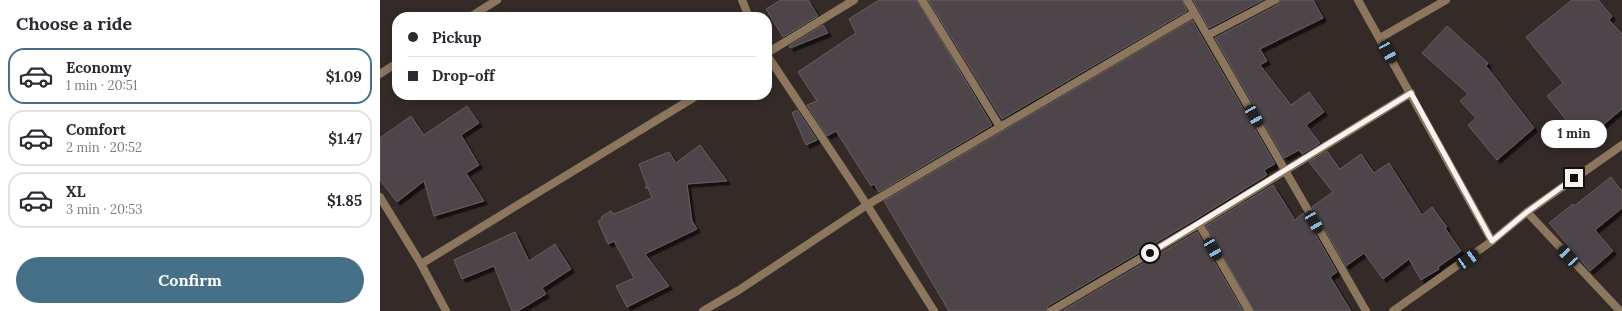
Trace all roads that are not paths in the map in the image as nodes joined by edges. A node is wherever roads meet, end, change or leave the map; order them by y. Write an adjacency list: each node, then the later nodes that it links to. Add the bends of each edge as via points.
1 (497, 0): 9 (street)
2 (742, 0): 10 (street)
3 (854, 0): 14 (street)
4 (922, 0): 20 (street)
5 (1187, 0): 11 (street)
6 (1275, 0): 12 (street)
7 (1358, 0): 13 (street)
8 (1446, 0): 13 (street)
9 (478, 12)
10 (747, 12)
11 (1194, 13): 12 (street); 20 (street)
12 (1208, 35): 22 (street)
13 (1380, 38): 18 (street)
14 (772, 51)
15 (772, 62): 24 (street)
16 (392, 67): 17 (street)
17 (380, 74)
18 (1411, 93): 22 (street); 27 (street)
19 (690, 100): 28 (street)
20 (1000, 127): 24 (street)
21 (1622, 145): 25 (street)
22 (1284, 171): 26 (street); 34 (street)
23 (380, 197): 28 (street)
24 (867, 205): 30 (street); 31 (street)
25 (1527, 212): 27 (street); 36 (street)
26 (1198, 224): 32 (street); 33 (street)
27 (1492, 241): 35 (street)
28 (421, 264): 29 (street)
29 (446, 311)
30 (703, 311)
31 (934, 311)
32 (1051, 311)
33 (1248, 311)
34 (1366, 311)
35 (1393, 311)
36 (1620, 311)

